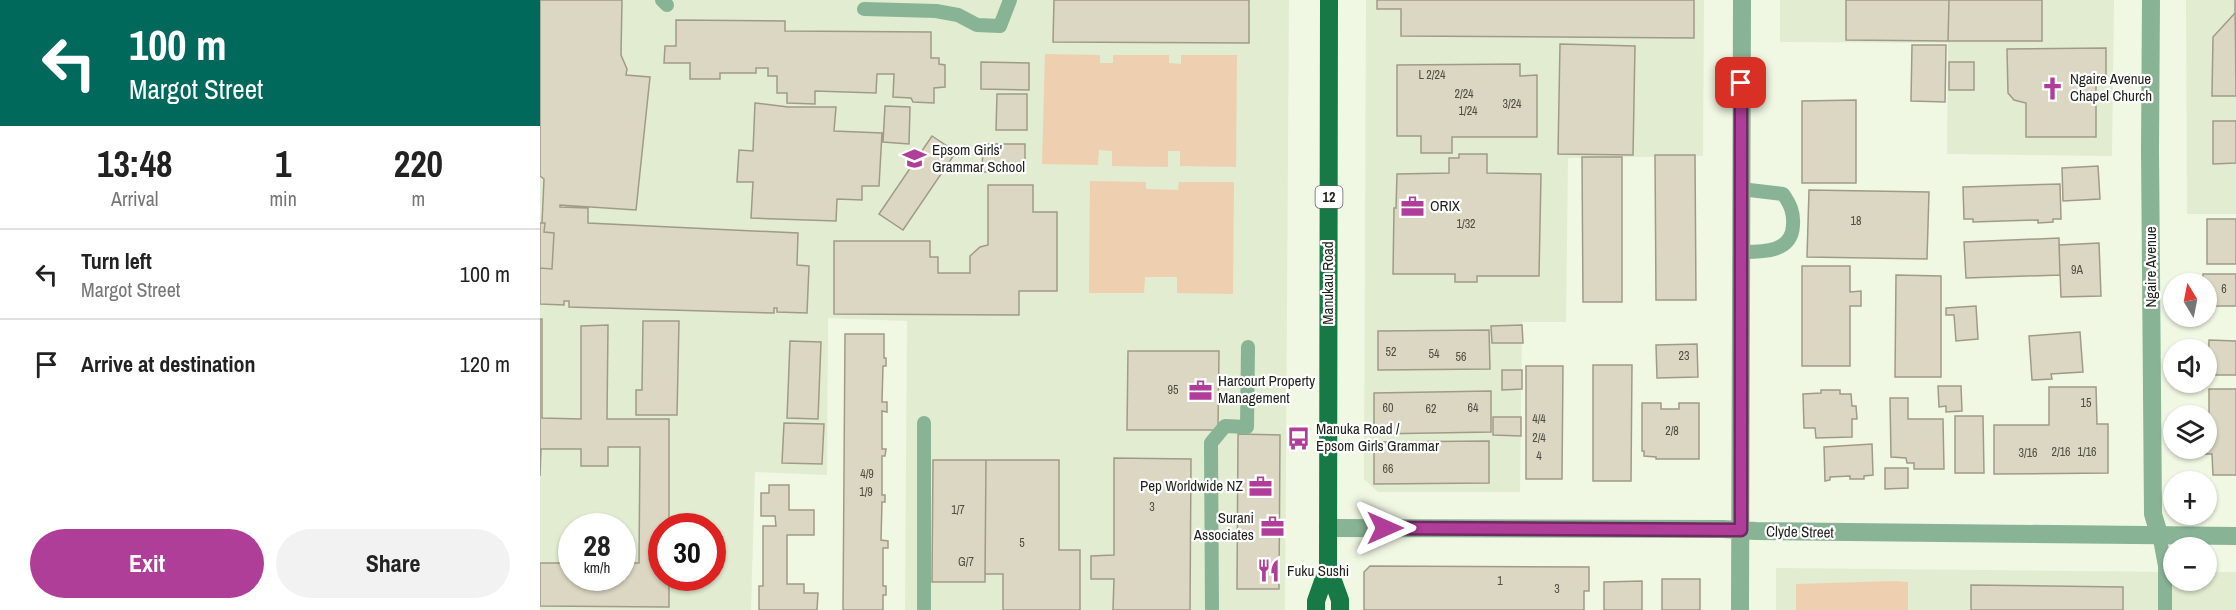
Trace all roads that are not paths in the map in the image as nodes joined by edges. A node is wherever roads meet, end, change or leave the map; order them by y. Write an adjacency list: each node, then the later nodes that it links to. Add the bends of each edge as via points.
1 (1010, 0): 5 (lane, via 1000,26 977,25 958,15 936,11)
2 (1329, 0): 10 (main road, Manukau Road / 12)
3 (1742, 0): 6 (street)
4 (2151, 0): 12 (street, Ngaire Avenue, via 2153,514)
5 (864, 9)
6 (1741, 189): 7 (street); 7 (lane, via 1783,194 1794,219 1791,238 1783,246 1766,252)
7 (1741, 252): 11 (street)
8 (1248, 347): 16 (lane, via 1247,427 1226,426 1211,443)
9 (924, 423): 15 (lane)
10 (1328, 528): 11 (street, Clyde Street); 14 (main road, Manukau Road / 12)
11 (1741, 530): 12 (street, Clyde Street); 19 (street)
12 (2158, 534): 13 (street, Clyde Street); 20 (lane, via 2165,566)
13 (2236, 536)
14 (1328, 567): 17 (main road, Manukau Road / 12); 18 (main road, Manukau Road / 12)
15 (924, 610)
16 (1212, 610)
17 (1316, 610)
18 (1340, 610)
19 (1740, 610)
20 (2165, 610)

